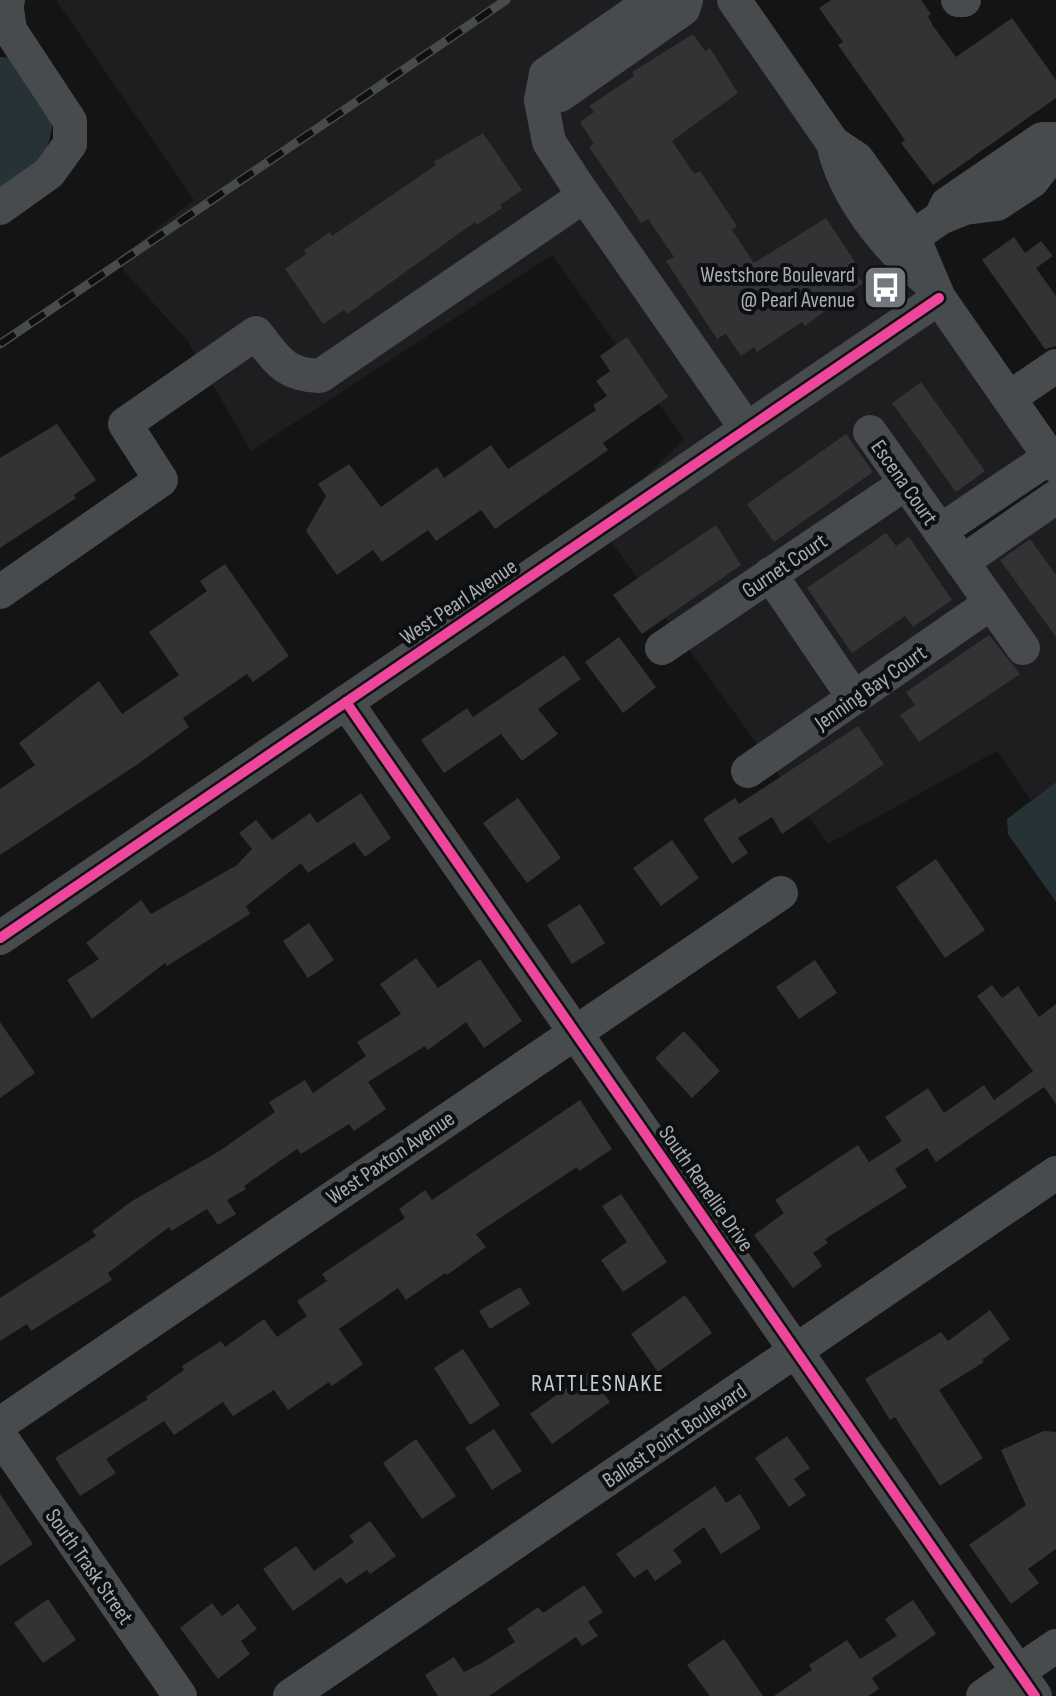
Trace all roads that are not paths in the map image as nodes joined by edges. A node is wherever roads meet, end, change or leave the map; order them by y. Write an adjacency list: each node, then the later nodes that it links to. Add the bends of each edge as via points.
1 (8, 0): 12 (street, via 10,30 70,121 70,144 49,173)
2 (653, 0): 7 (street, via 546,74)
3 (686, 0): 7 (street, via 683,9 570,88)
4 (734, 0): 9 (street)
5 (958, 0): 6 (street)
6 (964, 0)
7 (541, 100): 11 (street, via 549,142)
8 (1056, 139): 13 (street, via 1042,139 1030,147 947,204)
9 (833, 143): 13 (street, via 857,159); 14 (street, via 839,170 898,257)
10 (1056, 150): 13 (street, via 1032,181 997,204 965,208)
11 (584, 196): 17 (street); 25 (street, via 320,376 296,375 256,333 125,424 161,480)
12 (0, 208)
13 (927, 227): 14 (street)
14 (934, 291): 16 (street); 17 (street, West Pearl Avenue)
15 (1056, 366): 16 (street)
16 (1009, 398): 19 (street)
17 (746, 428): 30 (street, West Pearl Avenue)
18 (870, 432): 20 (street, Escena Court)
19 (1053, 462): 22 (street, Escena Court)
20 (906, 483): 22 (street, Escena Court); 24 (street, Gurnet Court)
21 (1056, 497): 23 (street)
22 (940, 531): 23 (street, Escena Court)
23 (962, 562): 26 (street, Escena Court)
24 (770, 574): 27 (street, Gurnet Court); 29 (street)
25 (0, 592)
26 (991, 603): 28 (street, Escena Court); 29 (street, Jenning Bay Court)
27 (662, 648)
28 (1023, 648)
29 (854, 698): 31 (street, Jenning Bay Court)
30 (346, 702): 33 (street, West Pearl Avenue); 34 (street, South Renellie Drive)
31 (748, 771)
32 (781, 893): 34 (street, West Paxton Avenue)
33 (0, 938)
34 (575, 1031): 36 (street, South Renellie Drive); 37 (street, West Paxton Avenue)
35 (1056, 1173): 36 (street, Ballast Point Boulevard)
36 (796, 1352): 40 (street, South Renellie Drive); 42 (street, Ballast Point Boulevard)
37 (0, 1424)
38 (0, 1436): 41 (street, South Trask Street)
39 (1056, 1646): 40 (street)
40 (1026, 1684): 43 (street)
41 (180, 1696)
42 (290, 1696)
43 (983, 1696)

